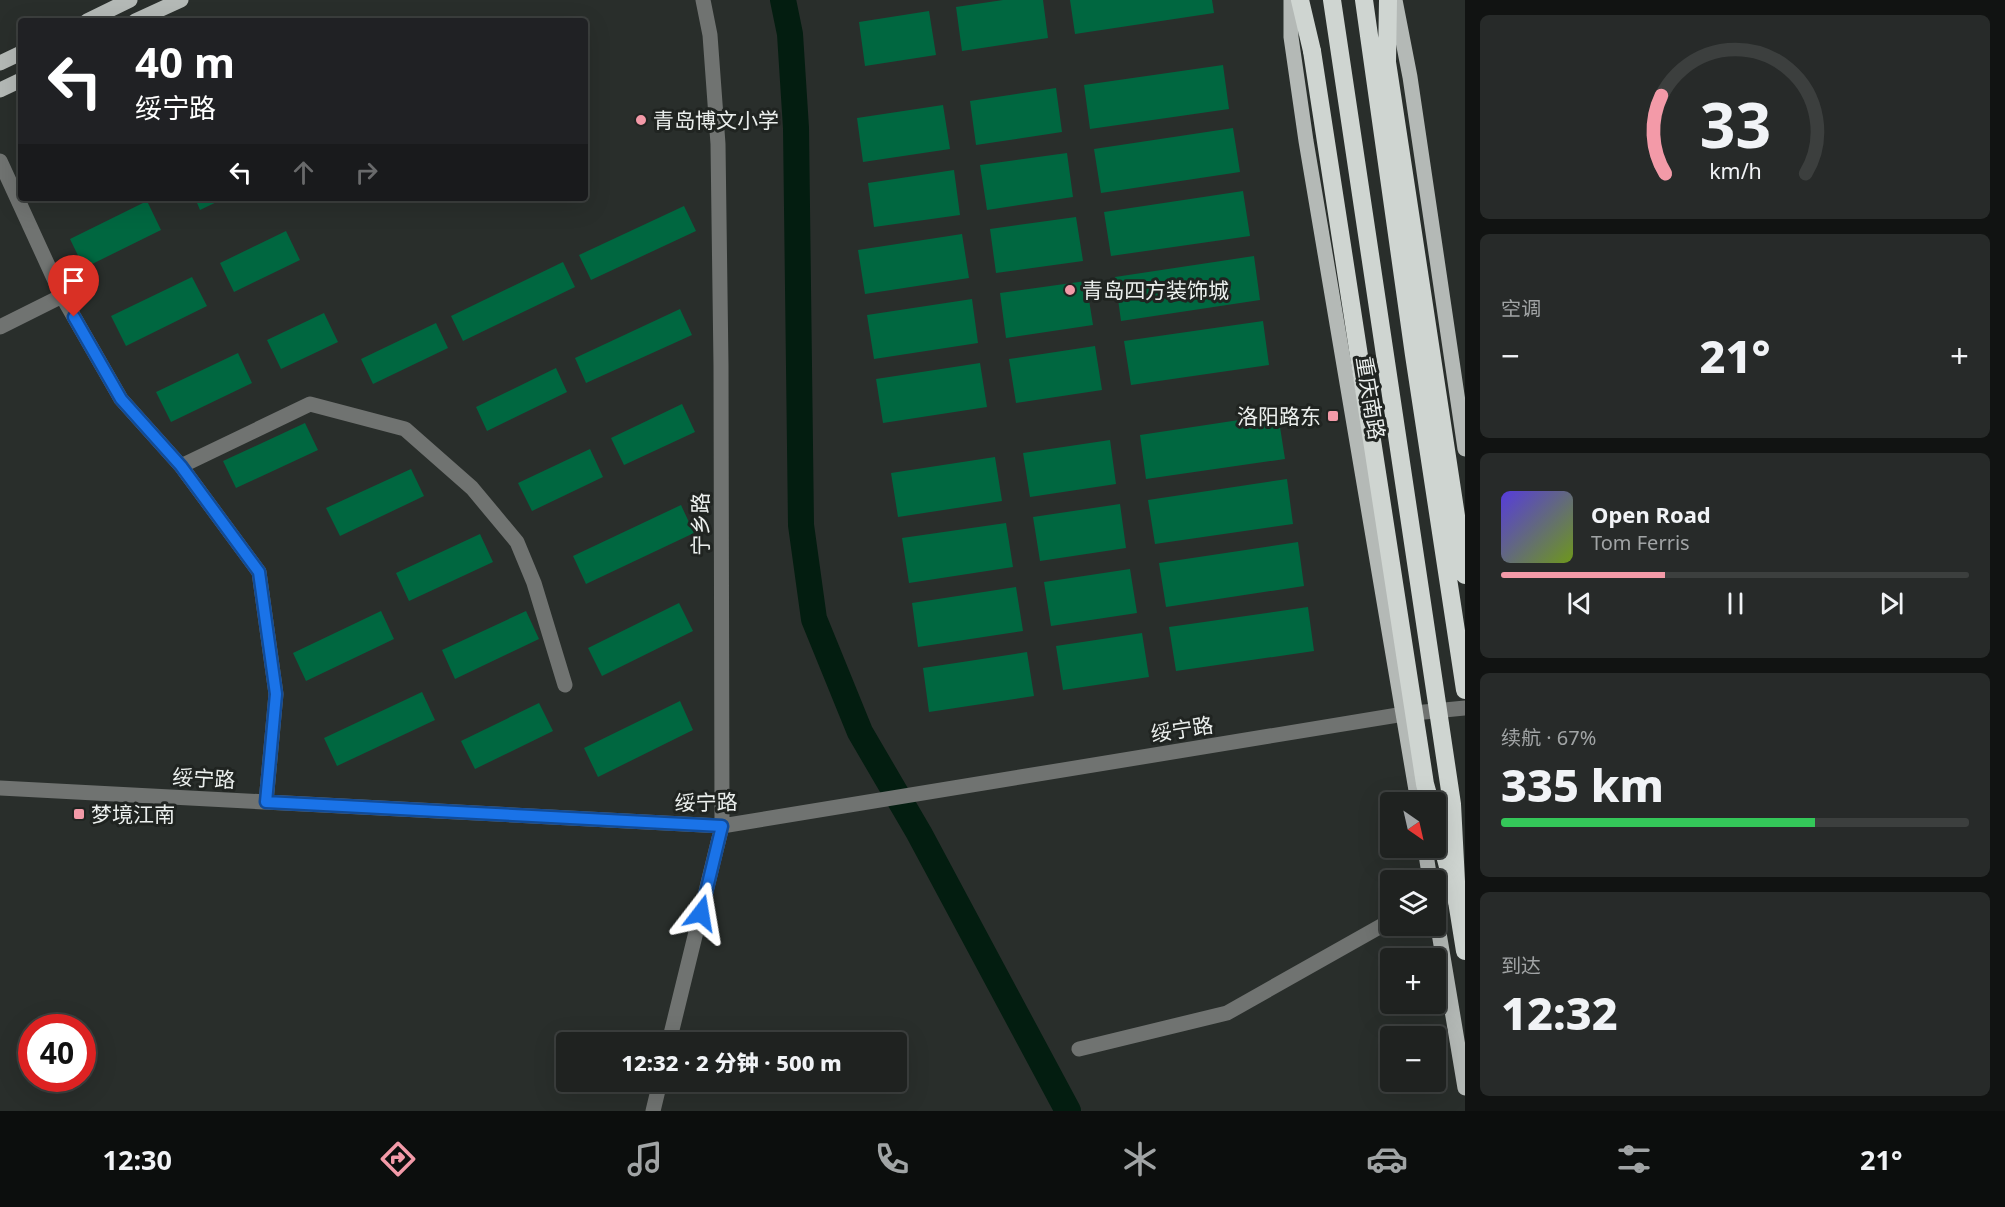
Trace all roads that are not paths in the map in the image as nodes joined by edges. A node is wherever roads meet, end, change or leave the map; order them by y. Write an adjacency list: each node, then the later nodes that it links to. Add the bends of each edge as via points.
1 (130, 0): 10 (main road)
2 (181, 0): 11 (main road)
3 (703, 0): 32 (street, 宁乡路, via 710,35 718,144)
4 (1291, 0): 27 (main road, 重庆南路, via 1291,37 1306,141)
5 (1300, 0): 30 (highway, bridge, via 1312,51)
6 (1332, 0): 34 (highway, bridge, via 1452,804)
7 (1364, 0): 25 (highway)
8 (1388, 0): 23 (highway, via 1387,62)
9 (1395, 0): 21 (main road)
10 (93, 18)
11 (142, 18)
12 (18, 54): 13 (main road)
13 (0, 63)
14 (18, 81): 15 (main road)
15 (0, 90)
16 (0, 162): 18 (street)
17 (18, 201): 19 (street)
18 (18, 201)
19 (62, 296): 20 (street); 22 (street, via 121,399)
20 (0, 327)
21 (1465, 448)
22 (181, 466): 24 (street, via 310,405 405,429 472,488 517,542 534,583); 31 (street, via 259,572 276,694)
23 (1465, 575)
24 (565, 685)
25 (1465, 690)
26 (1465, 708): 27 (street, 绥宁路)
27 (1404, 714): 29 (main road, 重庆南路); 32 (street, 绥宁路)
28 (0, 788): 31 (street, 绥宁路)
29 (1416, 792)
30 (1428, 792)
31 (266, 802): 32 (street, 绥宁路)
32 (722, 826): 38 (street, 宁乡路)
33 (1446, 858): 34 (highway, bridge)
34 (1457, 901): 37 (highway)
35 (1380, 927): 39 (street, via 1227,1013)
36 (1440, 936): 40 (main road)
37 (1465, 951)
38 (671, 1032)
39 (1079, 1049)
40 (1465, 1088)
41 (657, 1092): 42 (street)
42 (652, 1111)

